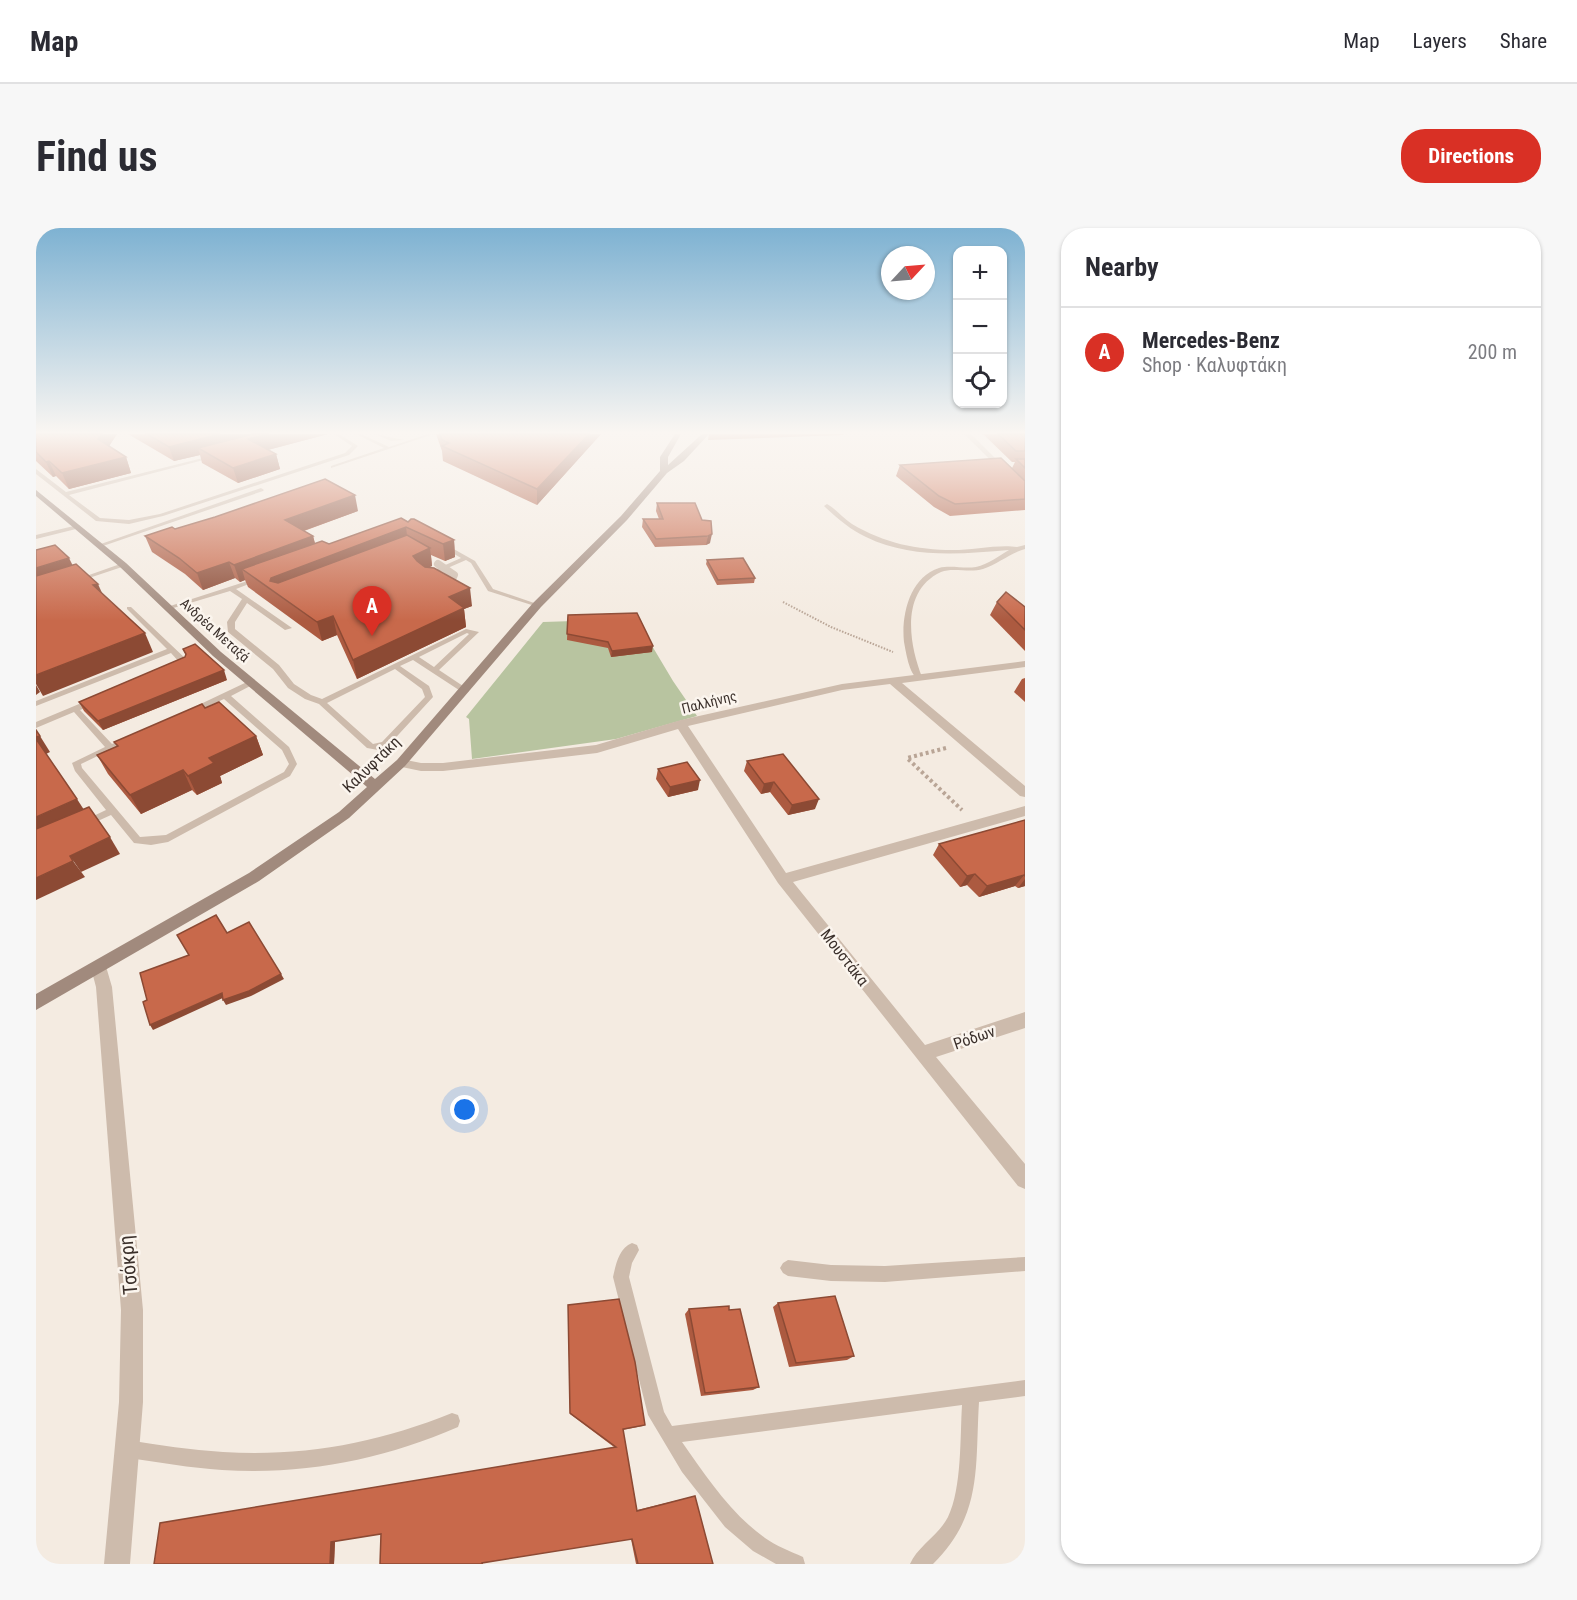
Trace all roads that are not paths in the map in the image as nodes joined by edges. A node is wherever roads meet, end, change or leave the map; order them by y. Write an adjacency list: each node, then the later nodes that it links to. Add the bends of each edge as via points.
1 (41, 496): 7 (main road, Ανδρέα Μεταξά)
2 (68, 496): 3 (lane, via 98,520 120,522 148,519)
3 (219, 496)
4 (245, 496): 10 (lane)
5 (642, 496): 23 (main road, Καλυφτάκη)
6 (827, 506): 12 (lane, via 852,528 887,545)
7 (78, 527): 8 (lane); 10 (main road, Ανδρέα Μεταξά)
8 (36, 537)
9 (437, 542): 14 (lane)
10 (101, 545): 17 (main road, Ανδρέα Μεταξά)
11 (1023, 547): 12 (lane); 18 (lane, via 980,567)
12 (958, 552): 13 (lane)
13 (952, 557)
14 (466, 558): 15 (lane, bridge, via 423,577 446,582 453,573 438,564); 23 (lane, via 490,590)
15 (430, 560)
16 (946, 563): 18 (lane)
17 (123, 565): 20 (lane); 25 (main road, Ανδρέα Μεταξά)
18 (939, 570): 33 (lane, via 916,590 905,623 910,659)
19 (264, 577): 21 (lane)
20 (69, 583)
21 (232, 589): 22 (lane); 25 (lane)
22 (246, 599): 26 (lane); 39 (lane, via 231,622 231,630 291,686)
23 (537, 605): 36 (main road, Καλυφτάκη)
24 (129, 608): 27 (lane)
25 (168, 608): 35 (main road, Ανδρέα Μεταξά)
26 (288, 628)
27 (173, 649): 32 (lane, via 184,664); 40 (lane)
28 (414, 657): 30 (lane); 31 (lane); 31 (lane, via 466,631 475,632)
29 (1025, 664): 33 (street, Παλλήνης)
30 (395, 666): 39 (lane); 39 (lane, via 426,688 429,697 381,746 370,746)
31 (435, 670): 36 (lane)
32 (169, 671)
33 (918, 677): 34 (street, Παλλήνης)
34 (892, 680): 43 (street, Παλλήνης, via 842,687); 49 (street)
35 (252, 683): 37 (lane); 48 (main road, Ανδρέα Μεταξά)
36 (465, 690): 47 (main road, Καλυφτάκη)
37 (225, 695): 42 (lane); 50 (lane, via 286,748 293,764 287,774 168,838 151,842 137,841)
38 (106, 696): 41 (lane)
39 (322, 702)
40 (36, 704)
41 (75, 709): 44 (lane); 46 (lane)
42 (183, 714)
43 (681, 724): 47 (street, Παλλήνης, via 597,749 443,767); 53 (street, Μουστάκα)
44 (36, 725)
45 (141, 733): 46 (lane)
46 (110, 747): 50 (lane, via 76,763)
47 (401, 763): 48 (main road, Καλυφτάκη)
48 (376, 787): 54 (main road, Καλυφτάκη, via 344,815 263,871)
49 (1025, 794)
50 (112, 811): 52 (lane)
51 (1025, 811): 53 (street)
52 (80, 826)
53 (783, 879): 57 (street, Μουστάκα)
54 (99, 968): 55 (main road, Καλυφτάκη); 66 (street, Τσόκρη, via 104,987 132,1310)
55 (36, 1003)
56 (1025, 1020): 57 (street, Ρόδων)
57 (922, 1054): 58 (street, Μουστάκα)
58 (1025, 1179)
59 (632, 1250): 65 (lane, via 621,1277 656,1415)
60 (788, 1268): 61 (lane, via 885,1274)
61 (1023, 1268)
62 (1025, 1388): 63 (lane)
63 (971, 1396): 65 (lane); 69 (lane, via 965,1476 957,1517)
64 (452, 1421): 66 (lane, via 380,1448 281,1462 222,1461)
65 (668, 1435): 68 (lane, via 728,1517 758,1545)
66 (126, 1449): 67 (street, Τσόκρη)
67 (117, 1564)
68 (796, 1564)
69 (919, 1564)

